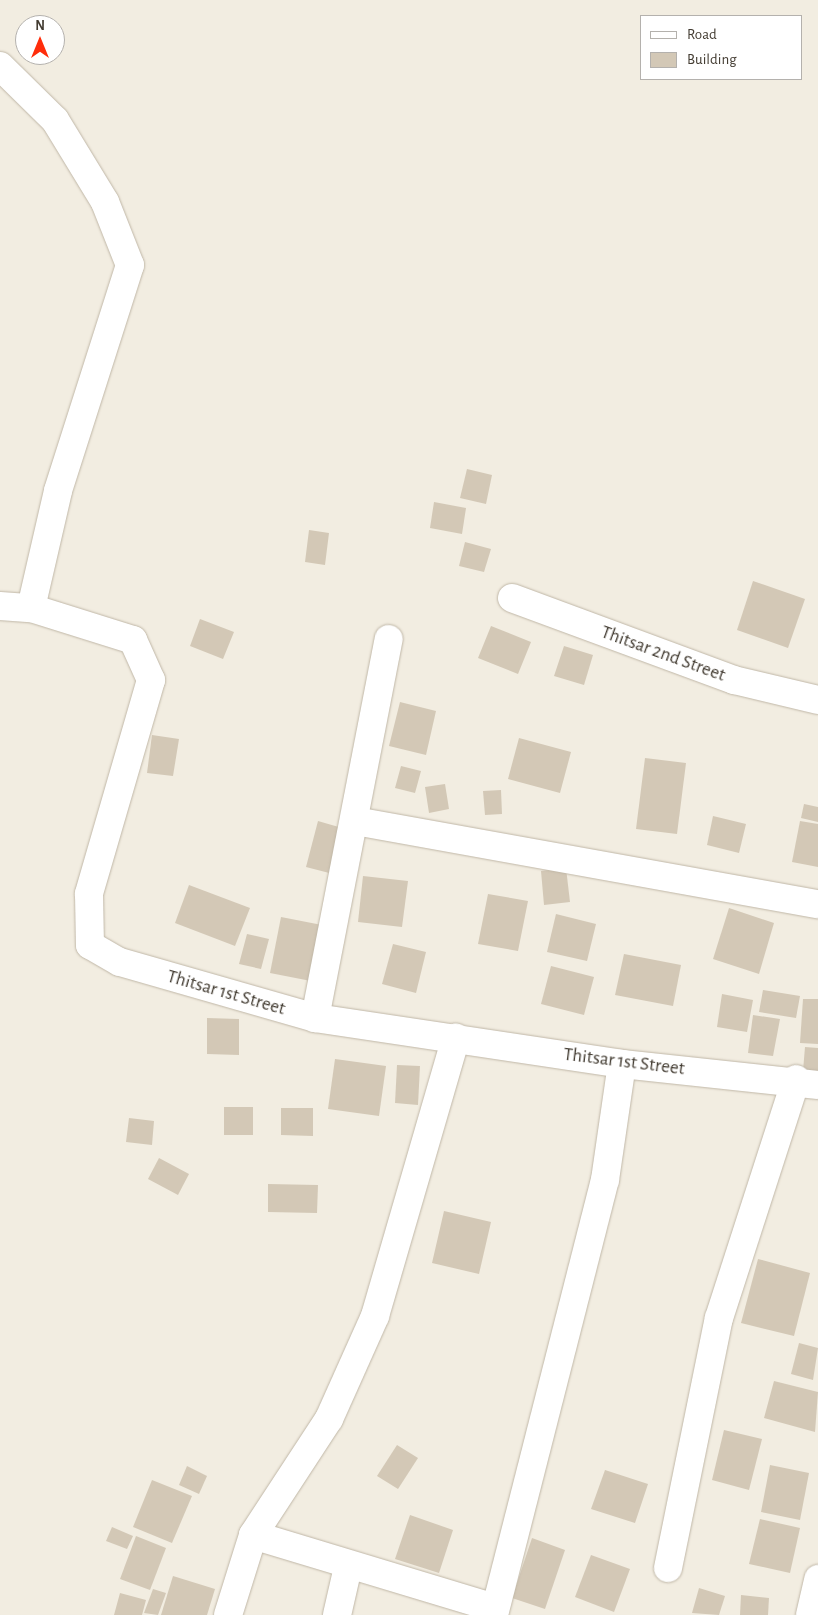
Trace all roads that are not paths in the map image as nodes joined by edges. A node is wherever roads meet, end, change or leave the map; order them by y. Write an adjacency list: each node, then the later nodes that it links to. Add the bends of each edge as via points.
1 (0, 66): 4 (street, via 55,120 105,202 130,265 58,491)
2 (512, 598): 6 (street, Thitsar 2nd Street, via 734,680)
3 (0, 606): 4 (street, Thitsar 1st Street)
4 (31, 608): 9 (street, Thitsar 1st Street, via 133,640 151,680 89,894 90,945 120,962)
5 (390, 639): 7 (street)
6 (818, 700)
7 (355, 821): 8 (street); 9 (street)
8 (818, 904)
9 (314, 1018): 10 (street, Thitsar 1st Street)
10 (456, 1038): 11 (street, Thitsar 1st Street); 13 (street, via 376,1316 329,1419)
11 (622, 1064): 12 (street, Thitsar 1st Street); 17 (street, via 605,1180)
12 (807, 1082): 15 (street, via 720,1318)
13 (253, 1535): 14 (street); 18 (street)
14 (348, 1567): 17 (street); 19 (street)
15 (668, 1568)
16 (818, 1580): 20 (street)
17 (494, 1611)
18 (228, 1615)
19 (337, 1615)
20 (810, 1615)

